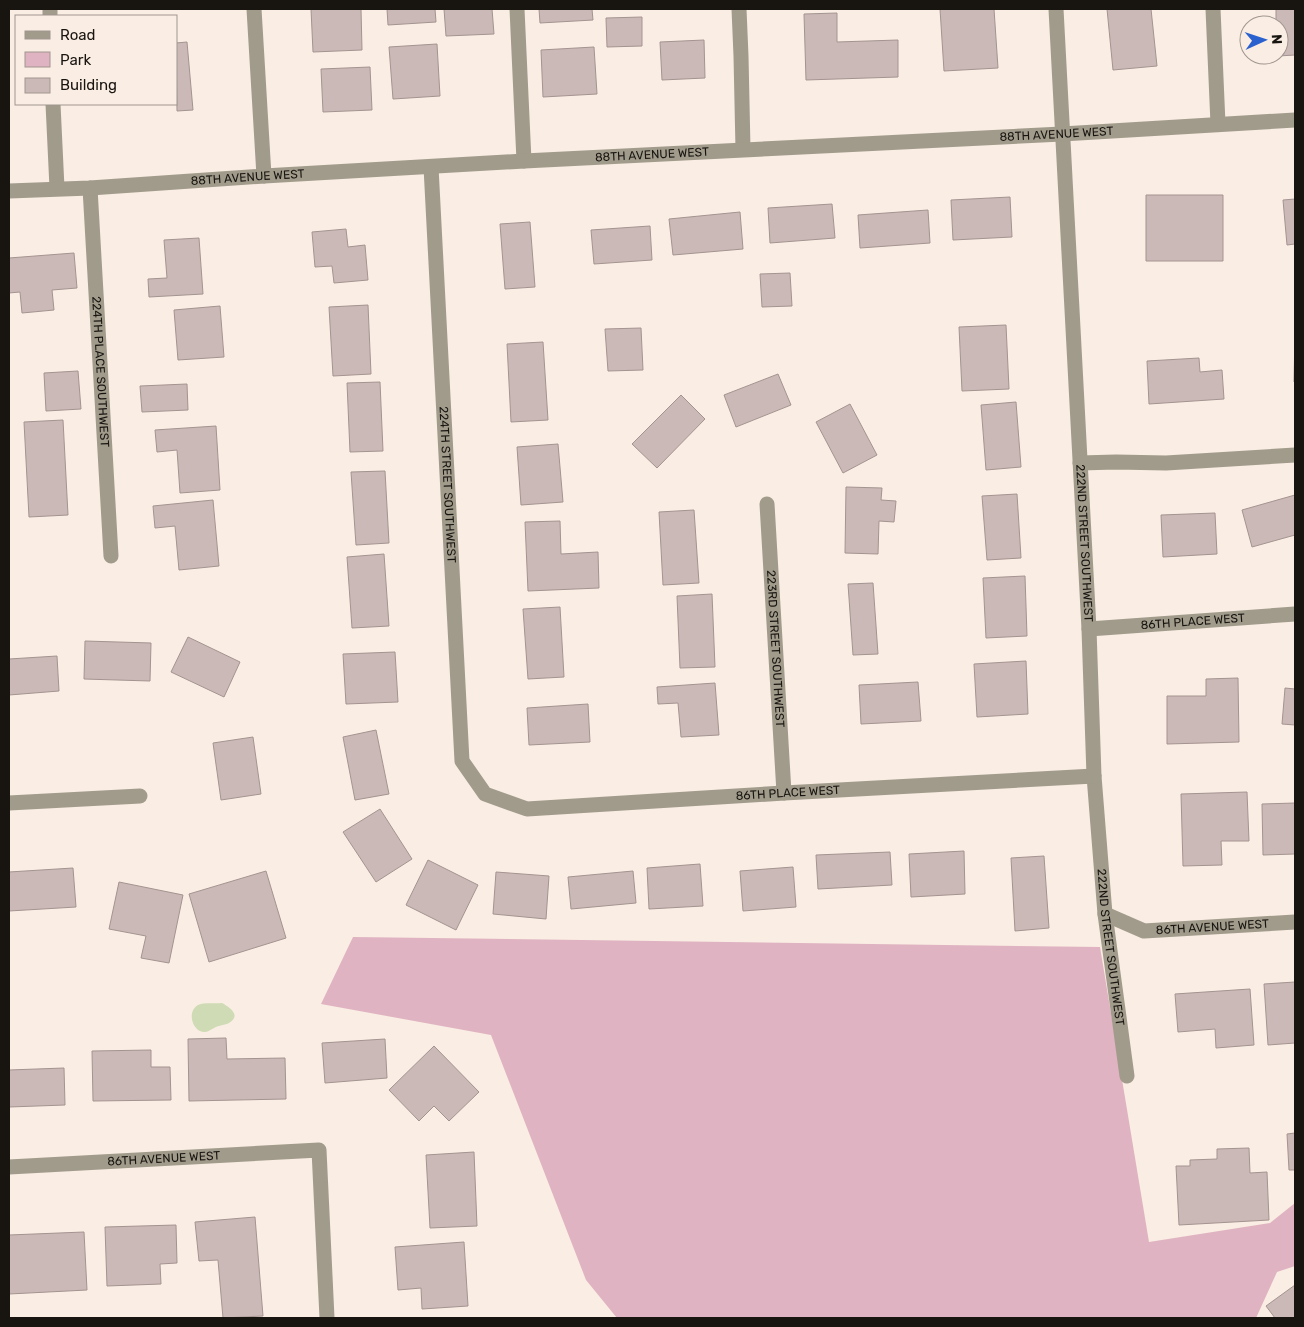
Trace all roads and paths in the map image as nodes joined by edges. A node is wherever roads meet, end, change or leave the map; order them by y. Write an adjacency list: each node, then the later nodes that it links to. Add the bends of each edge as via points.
1 (254, 9): 13 (street)
2 (517, 9): 11 (street)
3 (739, 9): 10 (street)
4 (1056, 9): 9 (street, 222ND STREET SOUTHWEST)
5 (1213, 9): 8 (street)
6 (53, 105): 14 (street)
7 (1295, 120): 8 (street, 88TH AVENUE WEST)
8 (1218, 124): 9 (street, 88TH AVENUE WEST)
9 (1062, 134): 10 (street, 88TH AVENUE WEST); 18 (street, 222ND STREET SOUTHWEST)
10 (743, 150): 11 (street, 88TH AVENUE WEST)
11 (524, 161): 12 (street, 88TH AVENUE WEST)
12 (431, 167): 13 (street, 88TH AVENUE WEST); 25 (street, 224TH STREET SOUTHWEST, via 462,761)
13 (264, 176): 15 (street, 88TH AVENUE WEST)
14 (58, 188): 15 (street, 88TH AVENUE WEST); 16 (street, 88TH AVENUE WEST)
15 (90, 188): 20 (street, 224TH PLACE SOUTHWEST)
16 (9, 191)
17 (1295, 455): 18 (street, via 1166,463)
18 (1080, 463): 22 (street, 222ND STREET SOUTHWEST)
19 (767, 504): 24 (street, 223RD STREET SOUTHWEST)
20 (110, 556)
21 (1295, 614): 22 (street, 86TH PLACE WEST)
22 (1089, 629): 23 (street, 222ND STREET SOUTHWEST)
23 (1094, 776): 24 (street, 86TH PLACE WEST); 28 (street, 222ND STREET SOUTHWEST)
24 (784, 792): 25 (street, 86TH PLACE WEST, via 528,809)
25 (485, 794)
26 (140, 796): 27 (street)
27 (9, 803)
28 (1105, 914): 29 (street, 86TH AVENUE WEST, via 1144,931); 30 (street, 222ND STREET SOUTHWEST)
29 (1295, 922)
30 (1127, 1076)
31 (9, 1168): 32 (street, 86TH AVENUE WEST, via 319,1150)
32 (327, 1318)

